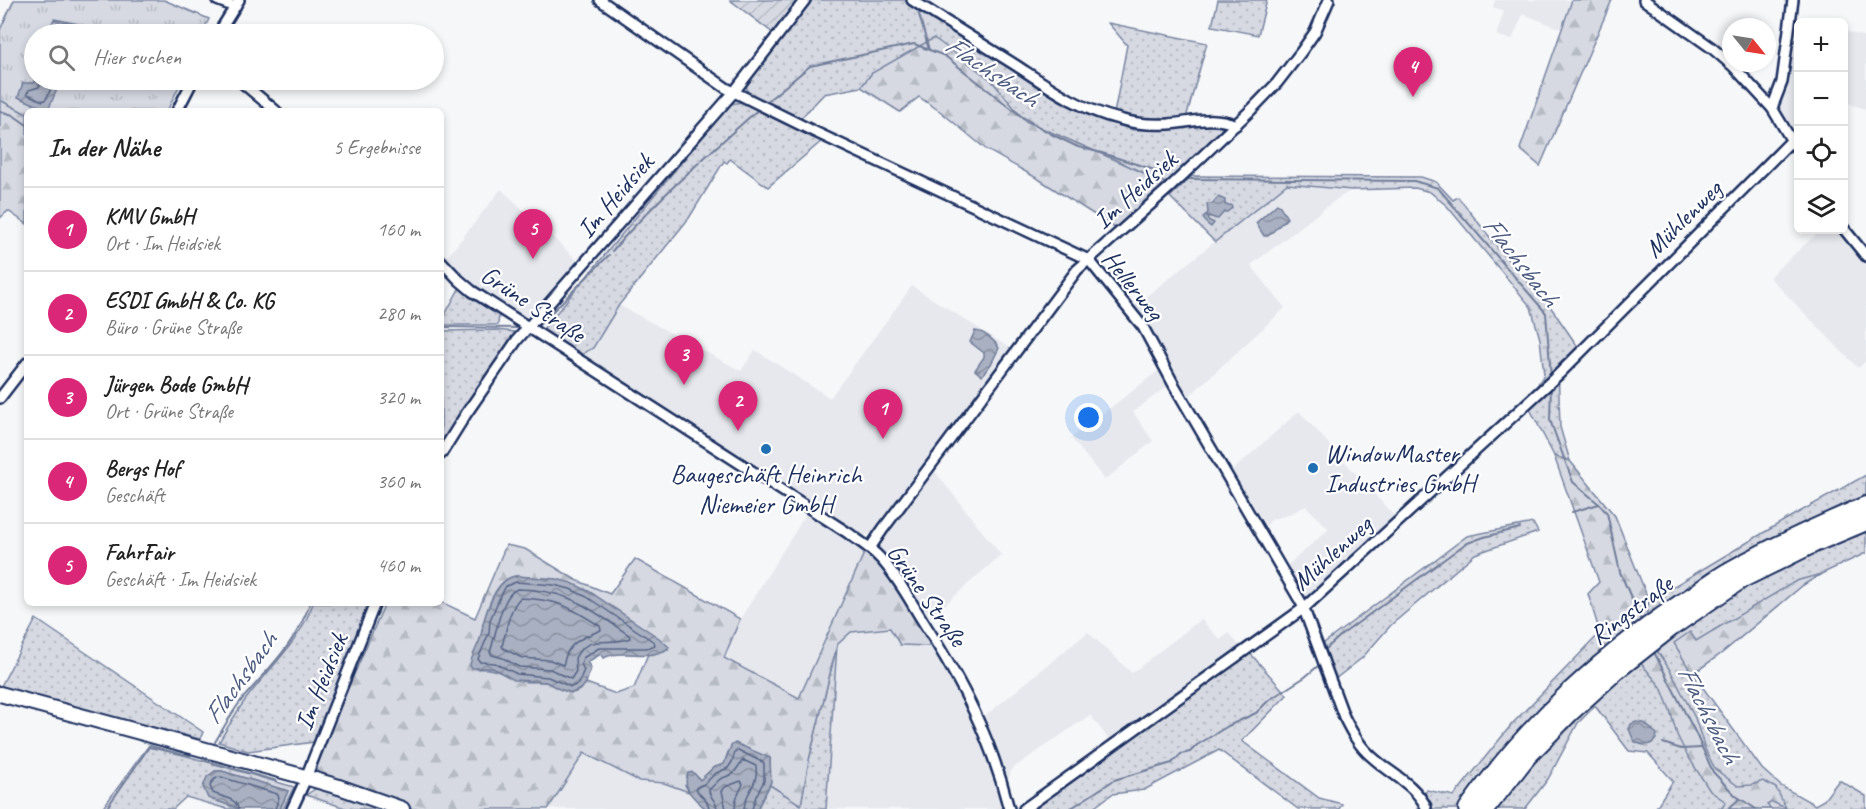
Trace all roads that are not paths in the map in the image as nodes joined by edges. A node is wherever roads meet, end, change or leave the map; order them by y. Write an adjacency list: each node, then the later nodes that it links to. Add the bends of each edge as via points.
1 (217, 0): 8 (street)
2 (600, 0): 12 (street, Hellerweg)
3 (805, 0): 12 (street, Im Heidsiek)
4 (912, 0): 16 (street, Im Heidsiek, via 1100,113 1145,124 1211,119)
5 (1329, 0): 16 (street, Im Heidsiek, via 1301,52)
6 (1644, 0): 15 (street, via 1712,48)
7 (1793, 0): 15 (street, via 1782,82)
8 (237, 4): 9 (street)
9 (224, 24)
10 (188, 90): 13 (street)
11 (251, 90): 14 (street)
12 (734, 92): 21 (street, Hellerweg); 23 (street, Im Heidsiek)
13 (179, 108)
14 (272, 108)
15 (1772, 108): 17 (street)
16 (1236, 125): 21 (street, Im Heidsiek)
17 (1791, 141): 18 (street); 31 (street, Mühlenweg, via 1559,374)
18 (1794, 145)
19 (1848, 234): 20 (street)
20 (1866, 256)
21 (1089, 260): 29 (street, Im Heidsiek, via 1077,270); 31 (street, Hellerweg, via 1143,327)
22 (444, 264): 23 (street, Grüne Straße, via 472,291)
23 (528, 326): 26 (street, Im Heidsiek); 29 (street, Grüne Straße)
24 (24, 367): 25 (street)
25 (0, 398)
26 (444, 449)
27 (1866, 506): 32 (highway, Ringstraße, via 1732,570)
28 (1866, 521): 32 (highway, Ringstraße, via 1741,579)
29 (870, 548): 39 (street, Grüne Straße, via 898,581 961,683 1000,773)
30 (374, 606): 35 (street, Im Heidsiek)
31 (1304, 608): 36 (street, Hellerweg, via 1351,731 1371,757 1414,789); 40 (street, Mühlenweg)
32 (1667, 620): 33 (highway, Ringstraße)
33 (1612, 664): 41 (highway, Ringstraße, via 1561,701 1516,748); 42 (highway, Ringstraße, via 1527,756)
34 (0, 694): 35 (street)
35 (305, 777): 37 (street, Im Heidsiek); 38 (street)
36 (1426, 807)
37 (292, 809)
38 (402, 809)
39 (1009, 809)
40 (1024, 809)
41 (1467, 809)
42 (1485, 809)

